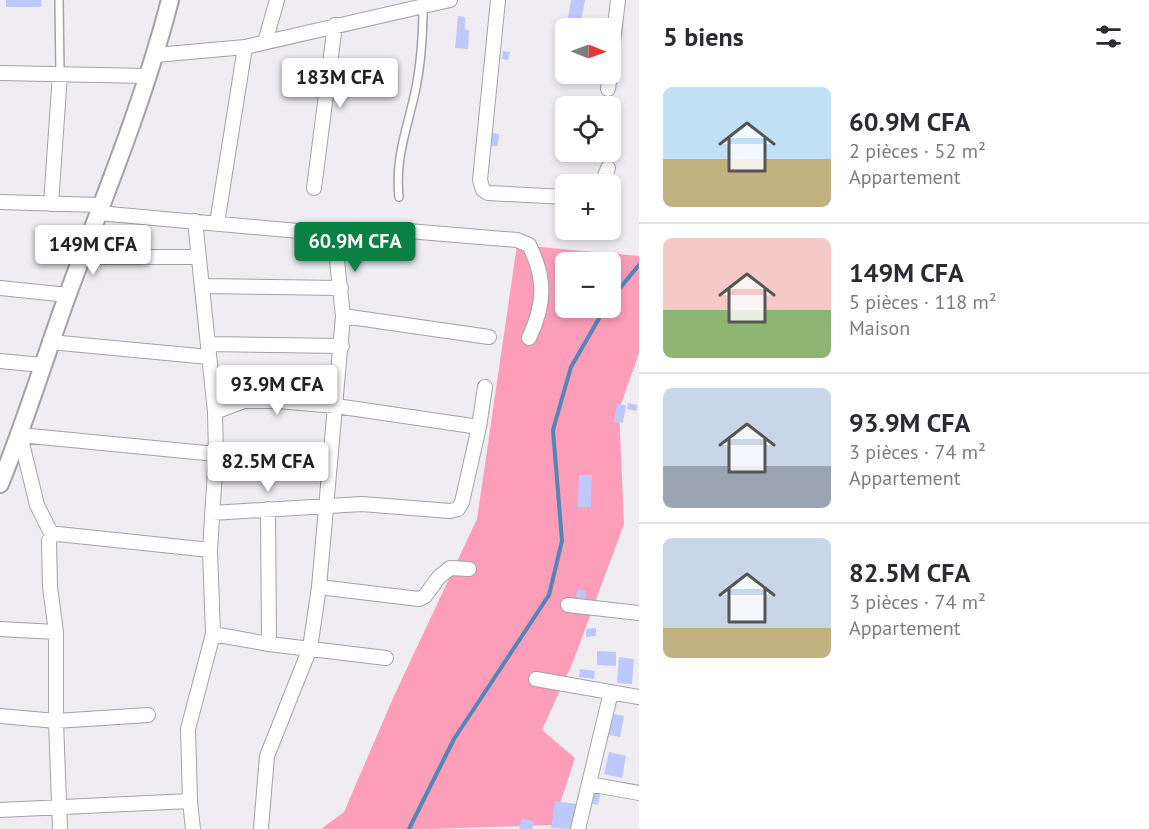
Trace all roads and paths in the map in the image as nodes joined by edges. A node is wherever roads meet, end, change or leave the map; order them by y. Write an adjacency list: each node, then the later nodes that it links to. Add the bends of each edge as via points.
1 (58, 0): 14 (lane)
2 (170, 0): 12 (street)
3 (277, 0): 10 (street)
4 (450, 0): 7 (street)
5 (498, 0): 22 (street, via 480,180 488,193)
6 (618, 0): 8 (street)
7 (423, 5): 9 (street); 21 (lane, via 415,95 399,159)
8 (616, 18)
9 (335, 26): 10 (street); 20 (street)
10 (265, 42): 11 (street)
11 (245, 47): 12 (street); 27 (street)
12 (156, 55): 15 (street)
13 (0, 73): 14 (street)
14 (60, 74): 15 (street); 24 (street)
15 (148, 76): 25 (street)
16 (609, 84): 17 (street)
17 (608, 89)
18 (608, 168): 19 (street)
19 (606, 174)
20 (314, 188)
21 (399, 196)
22 (555, 196)
23 (0, 202): 24 (street)
24 (51, 204): 25 (street)
25 (99, 209): 26 (street); 29 (street)
26 (195, 221): 27 (street); 30 (street)
27 (217, 223): 28 (street)
28 (334, 233): 33 (street); 37 (street, via 396,230 517,240 529,245 541,272 542,296 538,321)
29 (82, 257): 30 (street); 34 (street)
30 (199, 257): 31 (street)
31 (202, 286): 33 (street); 40 (street)
32 (0, 288): 34 (street)
33 (341, 288): 35 (street)
34 (68, 295): 38 (street)
35 (344, 316): 36 (street); 39 (street)
36 (489, 337)
37 (530, 338)
38 (51, 342): 40 (street); 42 (street)
39 (342, 346): 40 (street); 44 (street)
40 (208, 350): 45 (street)
41 (0, 362): 42 (street)
42 (42, 365): 47 (street)
43 (484, 387): 46 (street)
44 (336, 406): 45 (street, via 244,401); 46 (street); 50 (street)
45 (215, 412): 48 (street)
46 (479, 427): 50 (street, via 458,509)
47 (20, 435): 48 (street); 49 (street); 53 (street, via 37,505)
48 (216, 454): 52 (street)
49 (0, 484)
50 (326, 506): 51 (street); 56 (street)
51 (268, 509): 52 (street); 62 (street)
52 (212, 513): 54 (street)
53 (52, 535): 54 (street); 60 (street, via 50,587)
54 (210, 550): 61 (street)
55 (470, 569): 56 (street, via 450,568 419,599)
56 (319, 587): 63 (street)
57 (568, 605): 58 (street)
58 (639, 613)
59 (0, 629): 60 (street)
60 (56, 632): 70 (street)
61 (213, 634): 62 (street); 73 (street, via 188,729)
62 (269, 644): 63 (street)
63 (310, 648): 64 (street); 76 (street, via 267,756)
64 (386, 658)
65 (536, 679): 66 (street)
66 (611, 692): 67 (street); 71 (street)
67 (639, 697)
68 (147, 715): 70 (street)
69 (0, 716): 70 (street)
70 (56, 721): 74 (street)
71 (589, 784): 72 (street); 79 (street)
72 (639, 793)
73 (190, 801): 74 (street); 78 (street)
74 (59, 808): 75 (street); 77 (street)
75 (0, 810)
76 (261, 828)
77 (60, 829)
78 (193, 829)
79 (578, 829)

